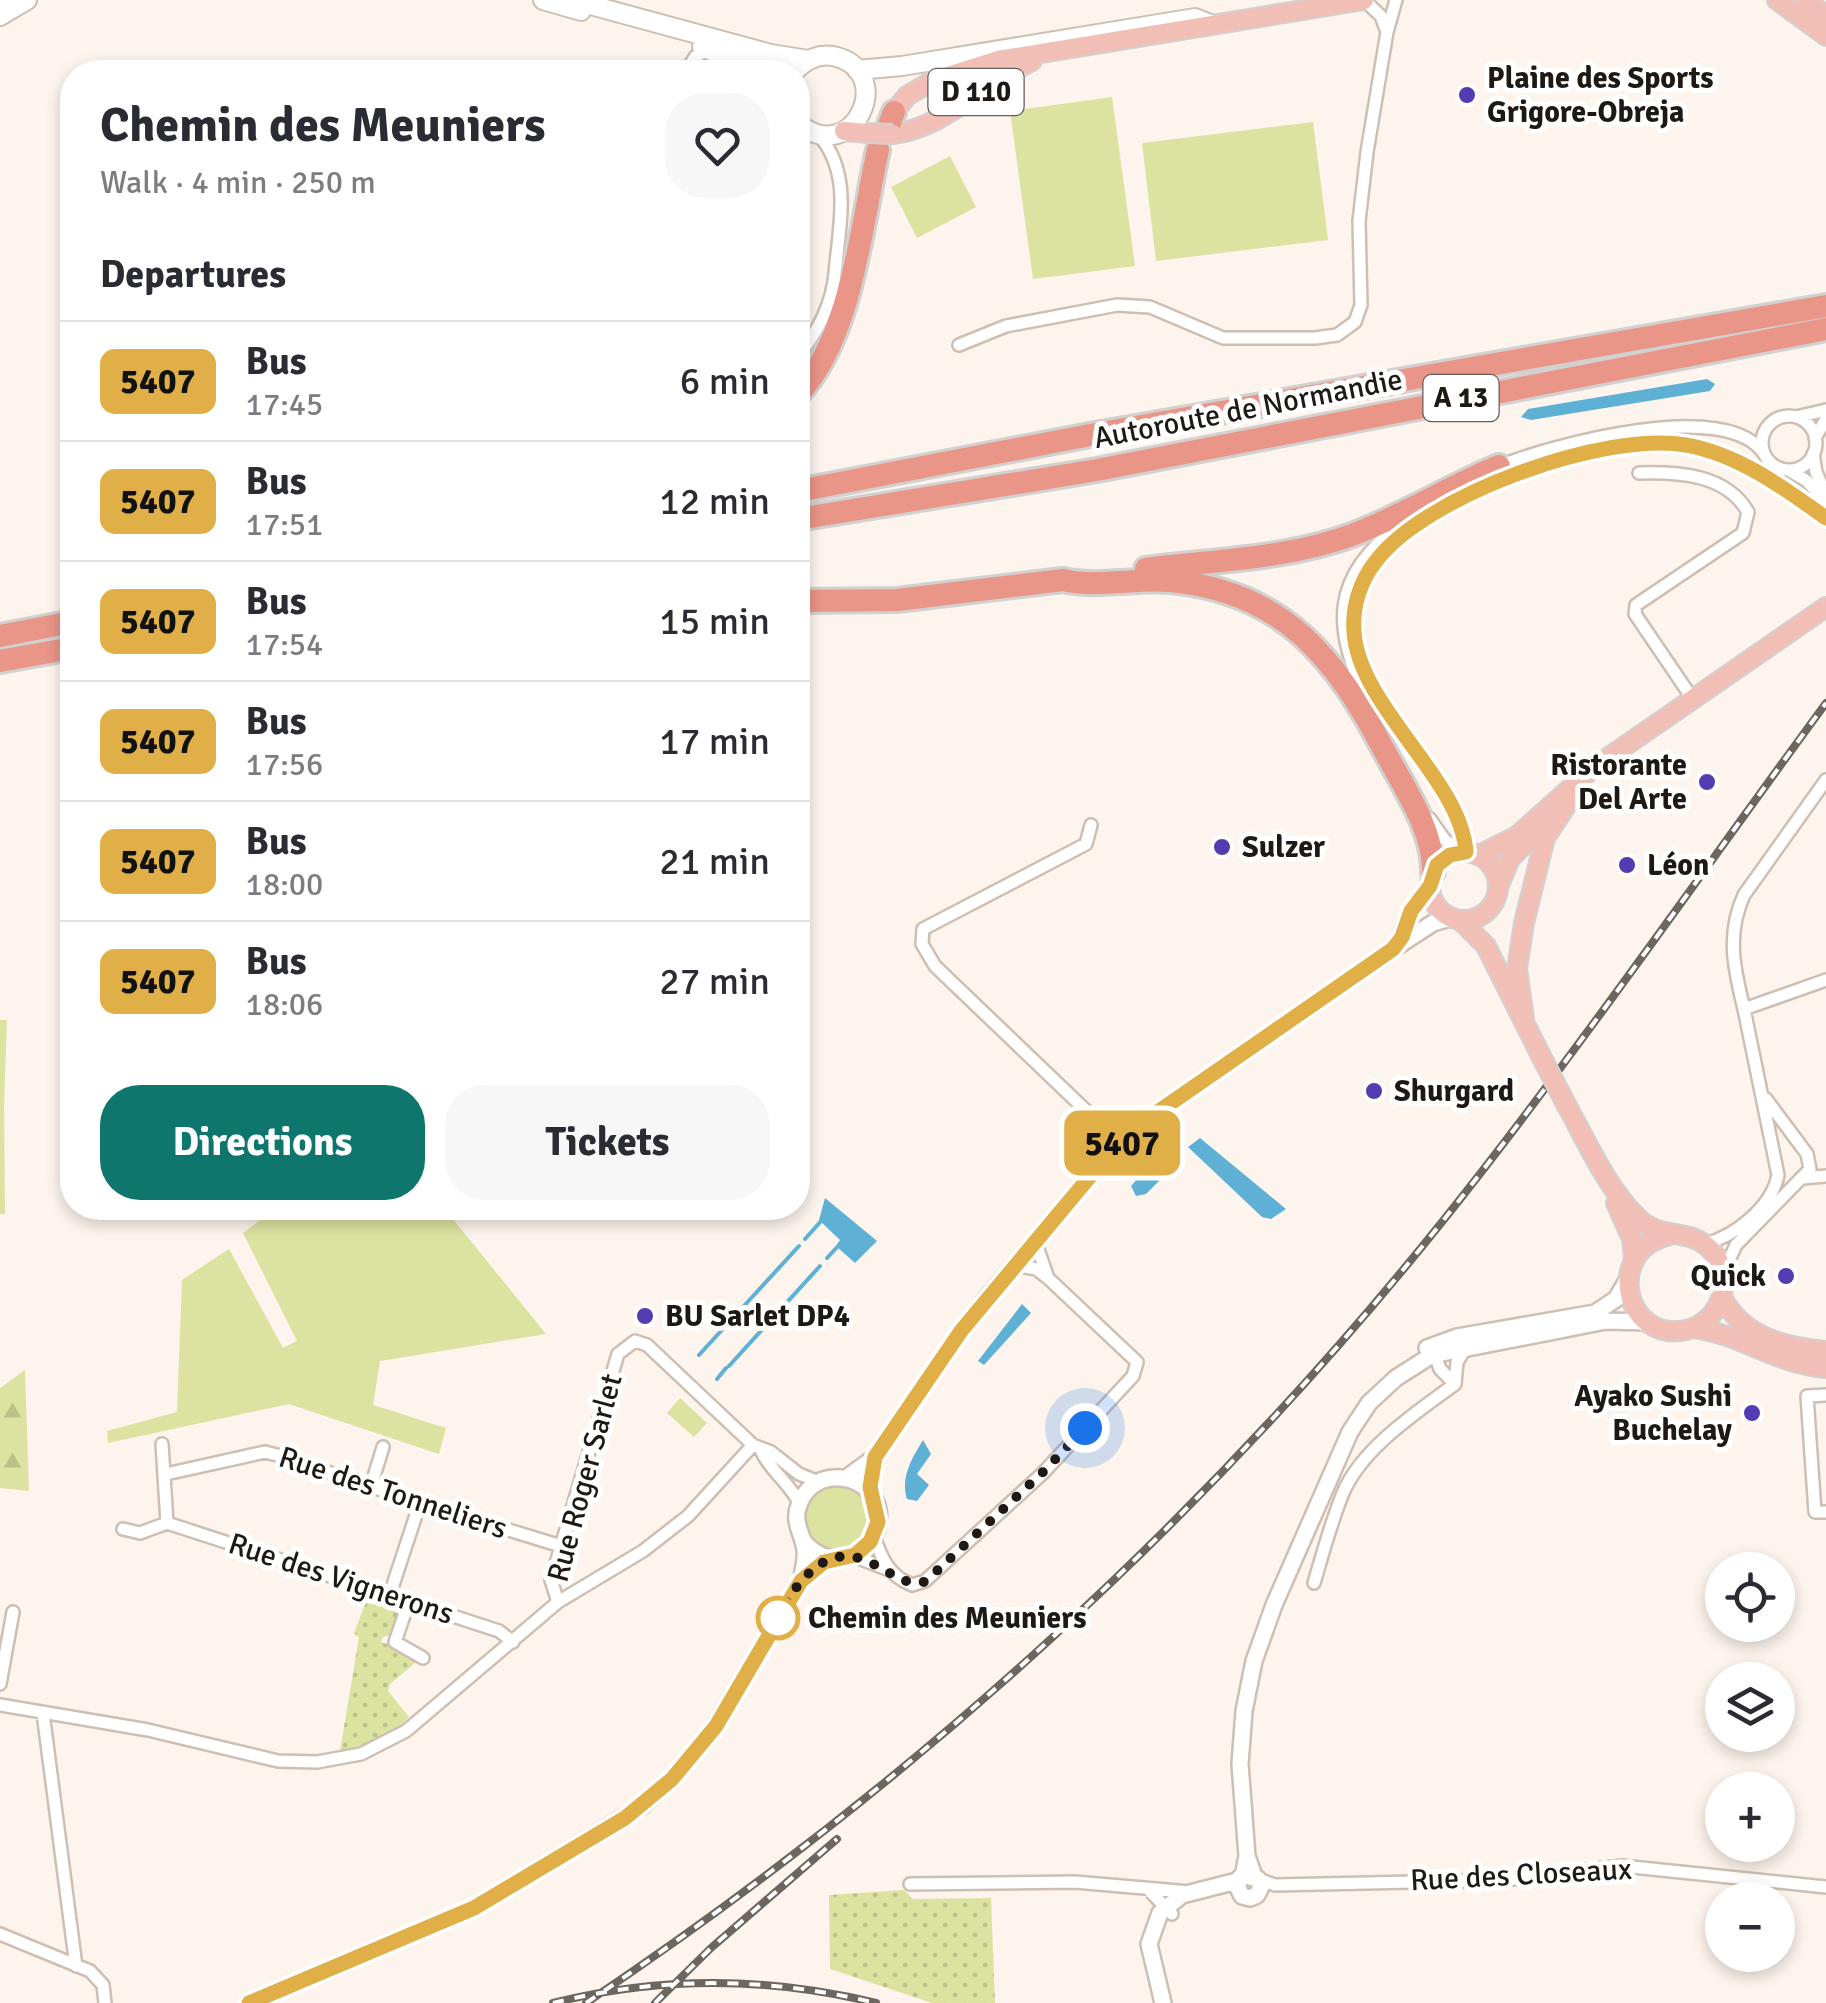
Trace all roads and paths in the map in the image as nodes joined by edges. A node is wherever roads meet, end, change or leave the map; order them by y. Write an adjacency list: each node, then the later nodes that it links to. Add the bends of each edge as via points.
1 (28, 0): 8 (main road)
2 (543, 0): 13 (main road)
3 (572, 0): 17 (main road)
4 (1364, 0): 10 (main road, D 110); 11 (street)
5 (1396, 0): 11 (street)
6 (1777, 0): 7 (main road)
7 (1806, 3): 9 (main road); 12 (main road)
8 (0, 16)
9 (1826, 16)
10 (1210, 24): 14 (main road, D 110); 19 (main road, D 110, via 1194,18)
11 (1387, 32): 28 (street, via 1359,221 1361,305 1355,322 1337,335 1315,338 1224,338 1150,307 1117,305 1006,326)
12 (1826, 36)
13 (709, 49): 15 (street); 16 (main road)
14 (1061, 51): 22 (main road, D 110, via 1011,71 916,130); 22 (main road, via 940,78 907,96)
15 (693, 60)
16 (736, 60)
17 (786, 60)
18 (810, 63): 19 (main road, via 832,56)
19 (857, 70): 21 (main road, via 865,104)
20 (810, 130): 23 (main road)
21 (844, 131): 22 (main road, D 110); 23 (main road)
22 (884, 131): 30 (highway, via 842,316)
23 (818, 134): 24 (street, via 839,168 842,190)
24 (834, 289): 27 (street); 29 (highway, via 825,335)
25 (1826, 306): 40 (highway, Autoroute de Normandie / A 13)
26 (1826, 329): 42 (highway, Autoroute de Normandie / A 13, via 1097,470)
27 (810, 341)
28 (959, 345)
29 (810, 362)
30 (810, 378)
31 (1826, 410): 32 (street)
32 (1795, 417): 34 (street); 36 (street, via 1768,427)
33 (1826, 419): 34 (street)
34 (1815, 438): 35 (street)
35 (1813, 454): 38 (street); 41 (street)
36 (1765, 456): 37 (street, via 1742,435 1670,427 1574,442); 38 (street)
37 (1499, 466): 43 (highway, via 1317,546); 55 (street, via 1378,542 1354,576 1343,615 1352,668 1434,828)
38 (1786, 470): 41 (street)
39 (1639, 472): 51 (street, via 1712,481 1740,497 1748,512 1742,533 1636,605 1635,614)
40 (810, 489)
41 (1826, 498)
42 (810, 517)
43 (1063, 580): 44 (highway, via 882,601); 56 (highway, via 1206,586 1244,598 1292,626 1355,696 1418,816 1433,858)
44 (810, 601)
45 (1826, 607): 51 (main road)
46 (1826, 618): 53 (main road)
47 (60, 624): 48 (highway)
48 (0, 636)
49 (60, 650): 50 (highway)
50 (0, 661)
51 (1692, 698): 55 (main road, via 1594,768 1517,836)
52 (1826, 780): 63 (street, via 1735,915 1732,945)
53 (1568, 803): 57 (main road, via 1510,858); 64 (main road, via 1545,838 1524,923 1517,969)
54 (1091, 825): 66 (street, via 1086,844 923,928 922,944 935,966)
55 (1470, 854): 56 (main road, via 1443,859); 57 (main road, via 1494,869)
56 (1431, 879): 59 (main road, via 1434,904); 60 (street)
57 (1498, 885): 58 (main road)
58 (1493, 905): 59 (main road, via 1479,917); 61 (main road)
59 (1456, 919): 60 (street, via 1433,923); 61 (main road, via 1482,940)
60 (1393, 949): 66 (street)
61 (1504, 980): 64 (main road)
62 (1826, 980): 63 (street)
63 (1744, 1009): 65 (street)
64 (1524, 1018): 67 (main road, bridge)
65 (1760, 1091): 68 (street); 69 (street)
66 (1121, 1144): 73 (street)
67 (1588, 1144): 72 (main road, via 1634,1215); 75 (main road, via 1632,1240)
68 (1807, 1155): 69 (street, via 1788,1148); 70 (street); 71 (street, via 1810,1169)
69 (1777, 1166): 71 (street, via 1786,1179); 74 (street, via 1772,1192 1743,1224)
70 (1826, 1174): 71 (street)
71 (1800, 1179): 77 (street, via 1736,1245)
72 (1670, 1235): 74 (main road); 75 (main road)
73 (1035, 1241): 76 (street); 78 (street)
74 (1705, 1244): 77 (main road)
75 (1634, 1259): 79 (main road)
76 (1014, 1265): 78 (street); 92 (street)
77 (1724, 1274): 80 (main road)
78 (1050, 1279): 108 (street, via 1133,1357 1132,1376 1043,1472 926,1581 912,1585)
79 (1628, 1279): 81 (main road, via 1634,1306); 84 (street, via 1616,1299 1595,1313 1503,1328)
80 (1722, 1298): 82 (main road); 85 (main road, via 1746,1328)
81 (1648, 1322): 82 (main road, via 1668,1330); 83 (street, via 1606,1321)
82 (1693, 1328): 86 (main road)
83 (1466, 1346): 84 (street); 87 (street)
84 (1436, 1349): 87 (street, via 1440,1369); 121 (street, via 1412,1354 1362,1398 1336,1444 1254,1661 1240,1764)
85 (1826, 1351)
86 (1826, 1368)
87 (1455, 1384): 110 (street, via 1356,1470)
88 (1826, 1395): 100 (street, via 1807,1396 1815,1512)
89 (162, 1444): 93 (street)
90 (757, 1447): 95 (street); 99 (street); 105 (street, Rue Roger Sarlet, via 648,1345 624,1347); 113 (street, via 688,1516)
91 (382, 1448): 96 (street)
92 (875, 1457): 94 (street); 97 (street)
93 (166, 1474): 96 (street, Rue des Tonneliers, via 265,1452); 101 (street)
94 (846, 1478): 95 (street); 97 (street)
95 (819, 1482): 99 (street)
96 (371, 1486): 98 (street, Rue des Tonneliers)
97 (872, 1496): 103 (street)
98 (420, 1503): 105 (street, Rue des Tonneliers); 111 (street)
99 (799, 1503): 104 (street)
100 (1826, 1512)
101 (167, 1522): 102 (street, via 140,1533); 111 (street, Rue des Vignerons)
102 (124, 1529)
103 (874, 1536): 106 (street); 108 (street)
104 (803, 1541): 107 (street); 109 (street)
105 (561, 1546): 113 (street, Rue Roger Sarlet, via 551,1580)
106 (853, 1556): 107 (street); 108 (street)
107 (835, 1559): 109 (street)
108 (890, 1571)
109 (801, 1581): 129 (street, via 708,1737 642,1806 474,1908)
110 (1314, 1583)
111 (390, 1594): 112 (street, Rue des Vignerons)
112 (409, 1601): 115 (street, Rue des Vignerons, via 499,1631); 116 (street, via 395,1642)
113 (558, 1602): 115 (street)
114 (14, 1612): 117 (street)
115 (513, 1642): 119 (street, via 406,1731 344,1758 260,1758)
116 (424, 1658)
117 (0, 1684)
118 (0, 1705): 119 (street)
119 (42, 1713): 127 (street)
120 (910, 1884): 122 (street)
121 (1248, 1884): 123 (street, Rue des Closeaux, via 1504,1880 1622,1866); 124 (street); 125 (street)
122 (1147, 1888): 124 (street); 125 (street)
123 (1826, 1888)
124 (1191, 1892): 125 (street)
125 (1168, 1911): 130 (street, via 1154,1966)
126 (0, 1934): 127 (street)
127 (76, 1966): 128 (street, via 103,1984)
128 (106, 2003)
129 (248, 2003)
130 (1163, 2003)

